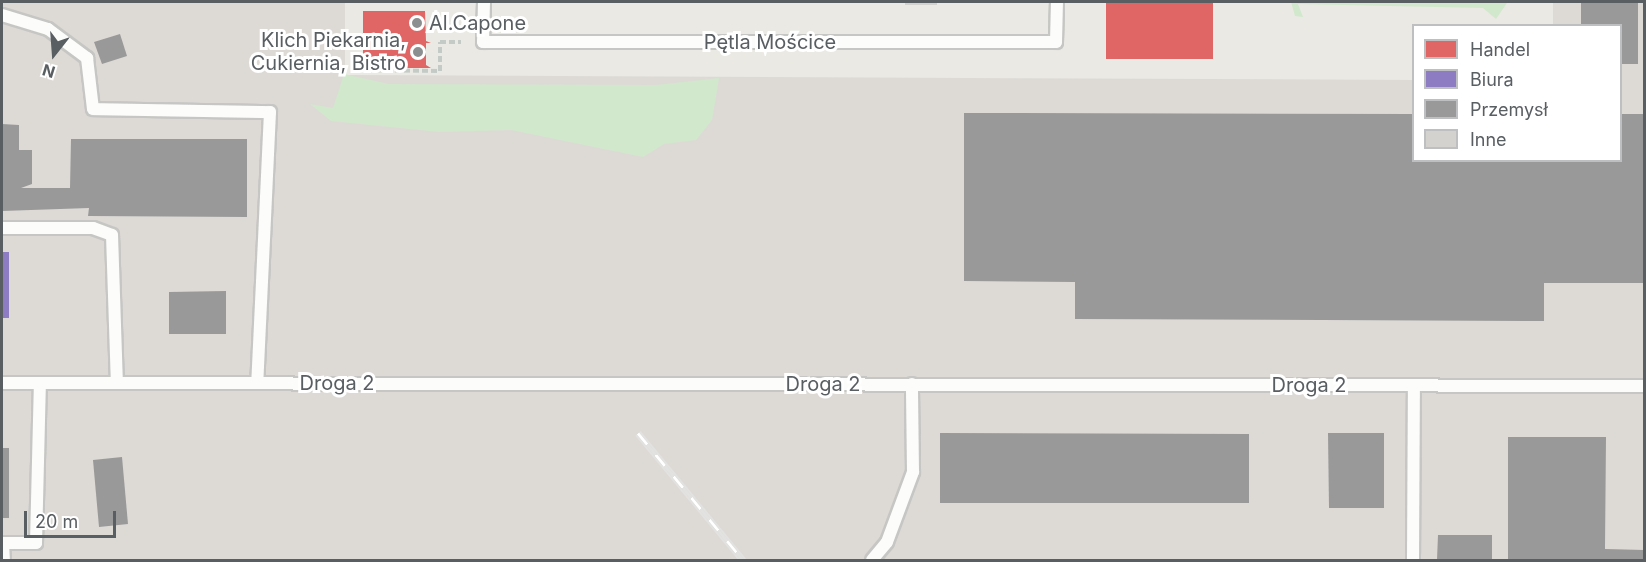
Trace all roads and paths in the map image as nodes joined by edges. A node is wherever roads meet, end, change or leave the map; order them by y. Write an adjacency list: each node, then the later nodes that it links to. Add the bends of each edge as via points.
1 (484, 2): 4 (lane)
2 (1057, 2): 4 (lane, Pętla Mościce, via 1056,42)
3 (2, 15): 10 (lane, via 48,29 87,58 93,109 270,112)
4 (483, 42): 5 (path, via 440,42 440,71 359,70)
5 (358, 62)
6 (2, 228): 9 (lane, via 93,228 112,235)
7 (2, 383): 8 (lane, Droga 2)
8 (40, 383): 9 (lane, Droga 2); 14 (lane, via 36,543)
9 (117, 383): 10 (lane, Droga 2)
10 (257, 383): 11 (lane, Droga 2)
11 (912, 384): 12 (lane, Droga 2); 16 (lane, via 913,472 887,542)
12 (1414, 385): 13 (lane, Droga 2); 17 (lane)
13 (1644, 386)
14 (2, 543): 15 (lane)
15 (4, 561)
16 (873, 561)
17 (1413, 561)

